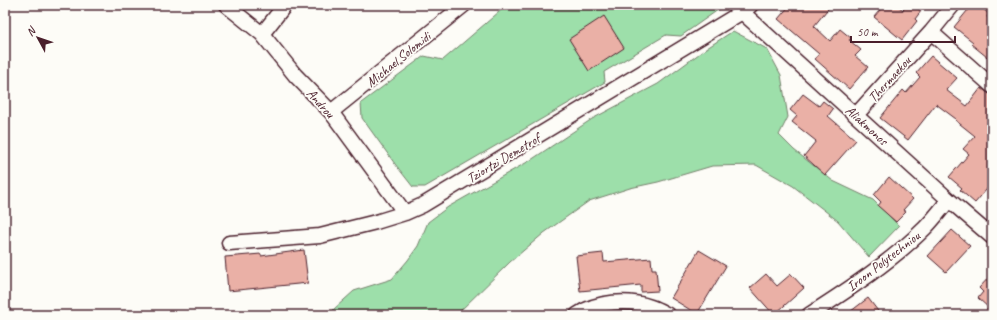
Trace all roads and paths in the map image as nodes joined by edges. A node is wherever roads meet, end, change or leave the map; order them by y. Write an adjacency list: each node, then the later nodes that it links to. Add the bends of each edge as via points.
1 (226, 5): 7 (street, Androu)
2 (285, 5): 7 (street)
3 (464, 5): 9 (street, Michael Solomidi)
4 (952, 5): 6 (street, Thermaekou)
5 (747, 9): 10 (street, Aliakmonos); 12 (street, Tziortzi Demetrof, via 445,193)
6 (931, 32): 8 (street); 10 (street, Thermaekou)
7 (262, 34): 9 (street, Androu, via 296,76)
8 (992, 86)
9 (331, 112): 12 (street, Androu)
10 (856, 115): 11 (street, Aliakmonos)
11 (949, 200): 13 (street, Aliakmonos); 17 (street, Iroon Polytechniou, via 909,244)
12 (405, 213): 14 (street, Tziortzi Demetrof, via 320,236)
13 (992, 237)
14 (229, 242)
15 (577, 315): 16 (street, via 601,305 619,302 650,307)
16 (668, 315)
17 (809, 315)

